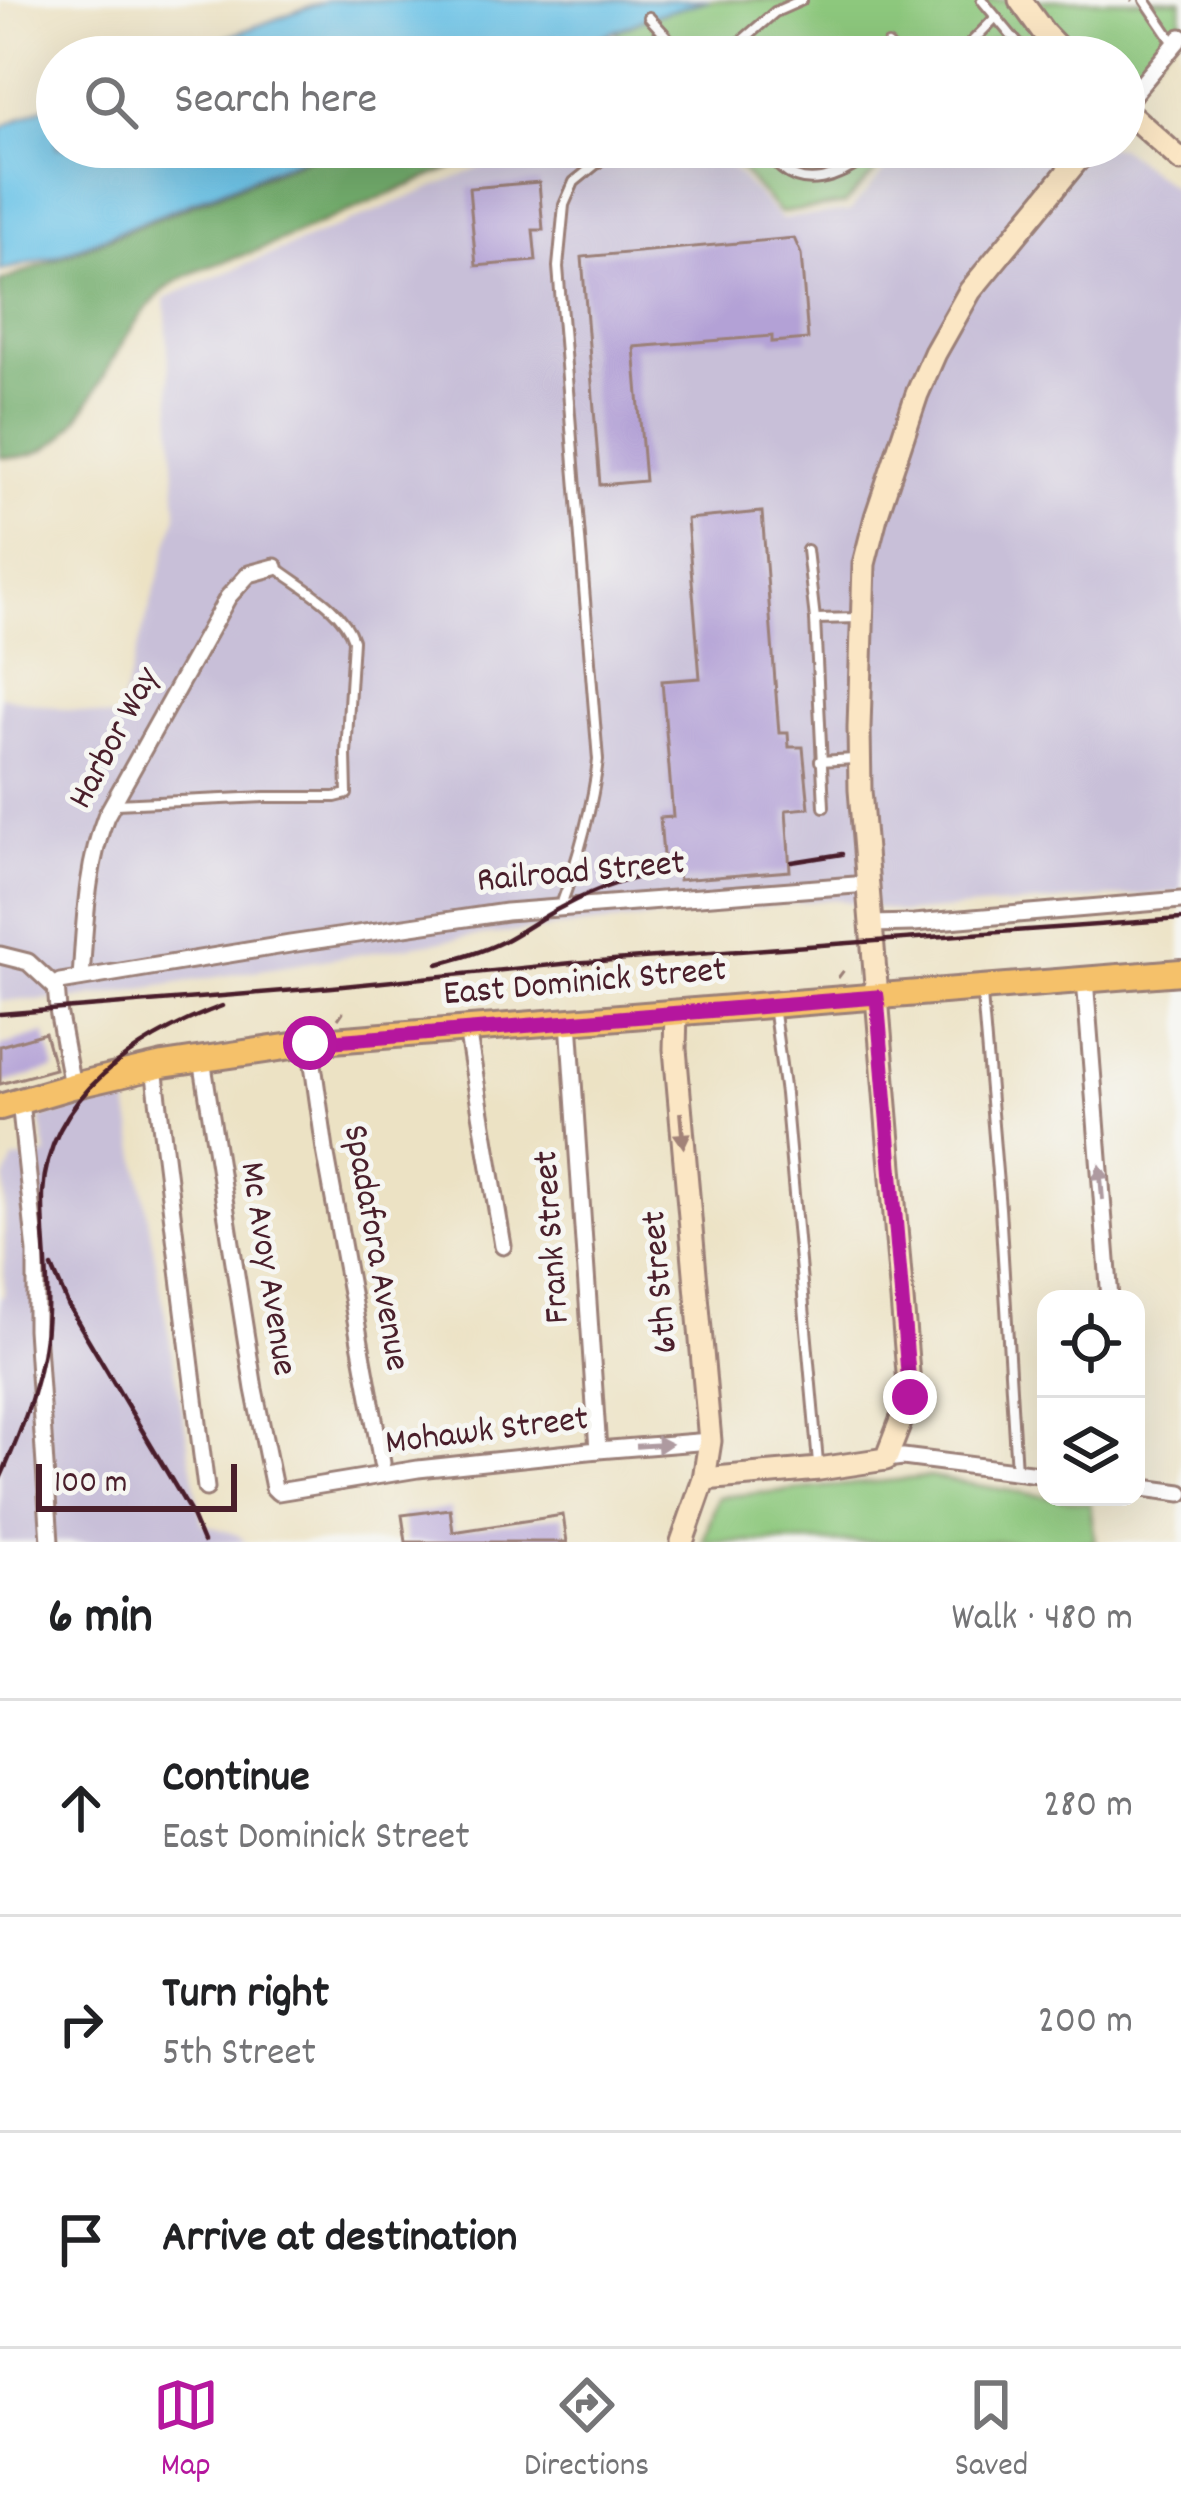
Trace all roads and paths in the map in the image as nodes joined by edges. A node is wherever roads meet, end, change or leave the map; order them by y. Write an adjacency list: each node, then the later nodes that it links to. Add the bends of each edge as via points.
1 (802, 0): 8 (lane)
2 (982, 0): 6 (lane)
3 (1020, 0): 11 (street)
4 (1145, 0): 12 (lane)
5 (649, 17): 7 (lane)
6 (996, 17): 9 (lane); 10 (lane)
7 (666, 36)
8 (747, 36)
9 (977, 36)
10 (1012, 36)
11 (1046, 36)
12 (1179, 43): 13 (street)
13 (1145, 83)
14 (1145, 127): 15 (street)
15 (1181, 160)
16 (591, 168): 30 (lane, via 564,206 558,267 598,760)
17 (782, 168): 18 (lane, via 818,181)
18 (853, 168)
19 (1071, 168): 22 (street, via 981,276 935,352 876,517)
20 (807, 550): 23 (lane)
21 (275, 567): 26 (street, Harbor Way, via 249,574 228,596); 26 (lane, via 332,609 353,640 345,797)
22 (862, 617): 23 (lane); 24 (street)
23 (814, 619): 25 (lane)
24 (860, 759): 25 (lane); 28 (street)
25 (820, 761): 27 (lane)
26 (113, 804): 35 (street, Harbor Way, via 97,839)
27 (824, 807)
28 (868, 884): 30 (street, Railroad Street); 31 (street)
29 (1181, 900): 31 (street)
30 (560, 908): 35 (street, Railroad Street)
31 (870, 924): 40 (street)
32 (0, 955): 38 (street, via 28,962)
33 (847, 966): 36 (path)
34 (1181, 972): 37 (main road, East Dominick Street)
35 (81, 978): 38 (street, Railroad Street)
36 (838, 978)
37 (1084, 979): 39 (main road, East Dominick Street); 53 (street, one-way to 37)
38 (56, 988): 50 (street)
39 (981, 988): 40 (main road, East Dominick Street); 59 (lane)
40 (877, 997): 41 (main road, East Dominick Street); 56 (street, via 910,1385)
41 (773, 1005): 43 (main road, East Dominick Street); 58 (lane)
42 (346, 1008): 44 (path)
43 (676, 1013): 45 (main road, East Dominick Street); 54 (street, 6th Street, one-way to 54)
44 (337, 1020)
45 (568, 1021): 46 (main road, East Dominick Street); 55 (street, Frank Street)
46 (467, 1029): 47 (main road, East Dominick Street); 52 (street)
47 (310, 1043): 48 (main road, East Dominick Street); 57 (street, Spadafora Avenue)
48 (202, 1059): 49 (main road, East Dominick Street); 63 (street, Mc Avoy Avenue)
49 (154, 1067): 50 (main road, East Dominick Street); 62 (street)
50 (72, 1086): 51 (main road, East Dominick Street)
51 (10, 1104): 66 (street, via 36,1252)
52 (502, 1246)
53 (1109, 1290)
54 (710, 1441): 55 (street, Mohawk Street, one-way to 54); 61 (street, 6th Street)
55 (598, 1450): 63 (street, Mohawk Street)
56 (886, 1459): 58 (street); 59 (street)
57 (382, 1463)
58 (819, 1469): 61 (street)
59 (1016, 1472): 60 (street)
60 (1037, 1474)
61 (704, 1479): 67 (street, 6th Street)
62 (206, 1488)
63 (274, 1488)
64 (1145, 1488): 65 (street)
65 (1181, 1493)
66 (50, 1542)
67 (682, 1542)

